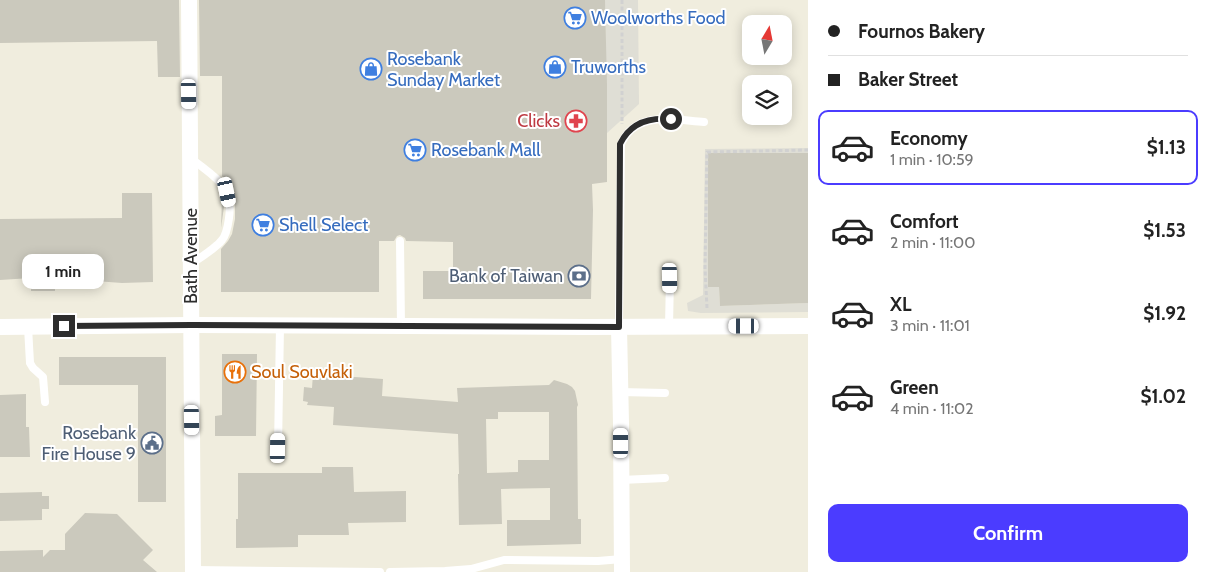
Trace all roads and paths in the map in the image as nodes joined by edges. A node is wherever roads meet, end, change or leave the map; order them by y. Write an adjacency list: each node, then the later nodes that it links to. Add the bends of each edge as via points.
1 (189, 0): 6 (street, Bath Avenue)
2 (622, 0): 4 (path)
3 (704, 122): 4 (lane, via 657,119 636,125)
4 (623, 138): 17 (lane, via 620,144)
5 (808, 150): 10 (path, via 707,152)
6 (190, 158): 8 (street, Bath Avenue); 8 (lane, via 221,182 230,203 222,241)
7 (400, 241): 16 (lane)
8 (190, 265): 11 (street, Bath Avenue)
9 (670, 278): 18 (lane)
10 (707, 308)
11 (191, 325): 12 (street); 15 (street); 26 (street, Bath Avenue)
12 (280, 326): 16 (street); 22 (lane)
13 (808, 326): 18 (street)
14 (0, 327): 15 (street)
15 (28, 327): 21 (lane, via 30,363 43,377)
16 (401, 327): 17 (street)
17 (619, 327): 18 (street); 19 (street)
18 (669, 327)
19 (620, 392): 20 (lane); 24 (street)
20 (665, 393)
21 (45, 402)
22 (278, 448)
23 (665, 478): 24 (lane)
24 (621, 480): 25 (street)
25 (622, 565): 28 (lane, via 598,561 504,560 445,572)
26 (193, 571): 27 (lane)
27 (380, 572)
28 (390, 572)

